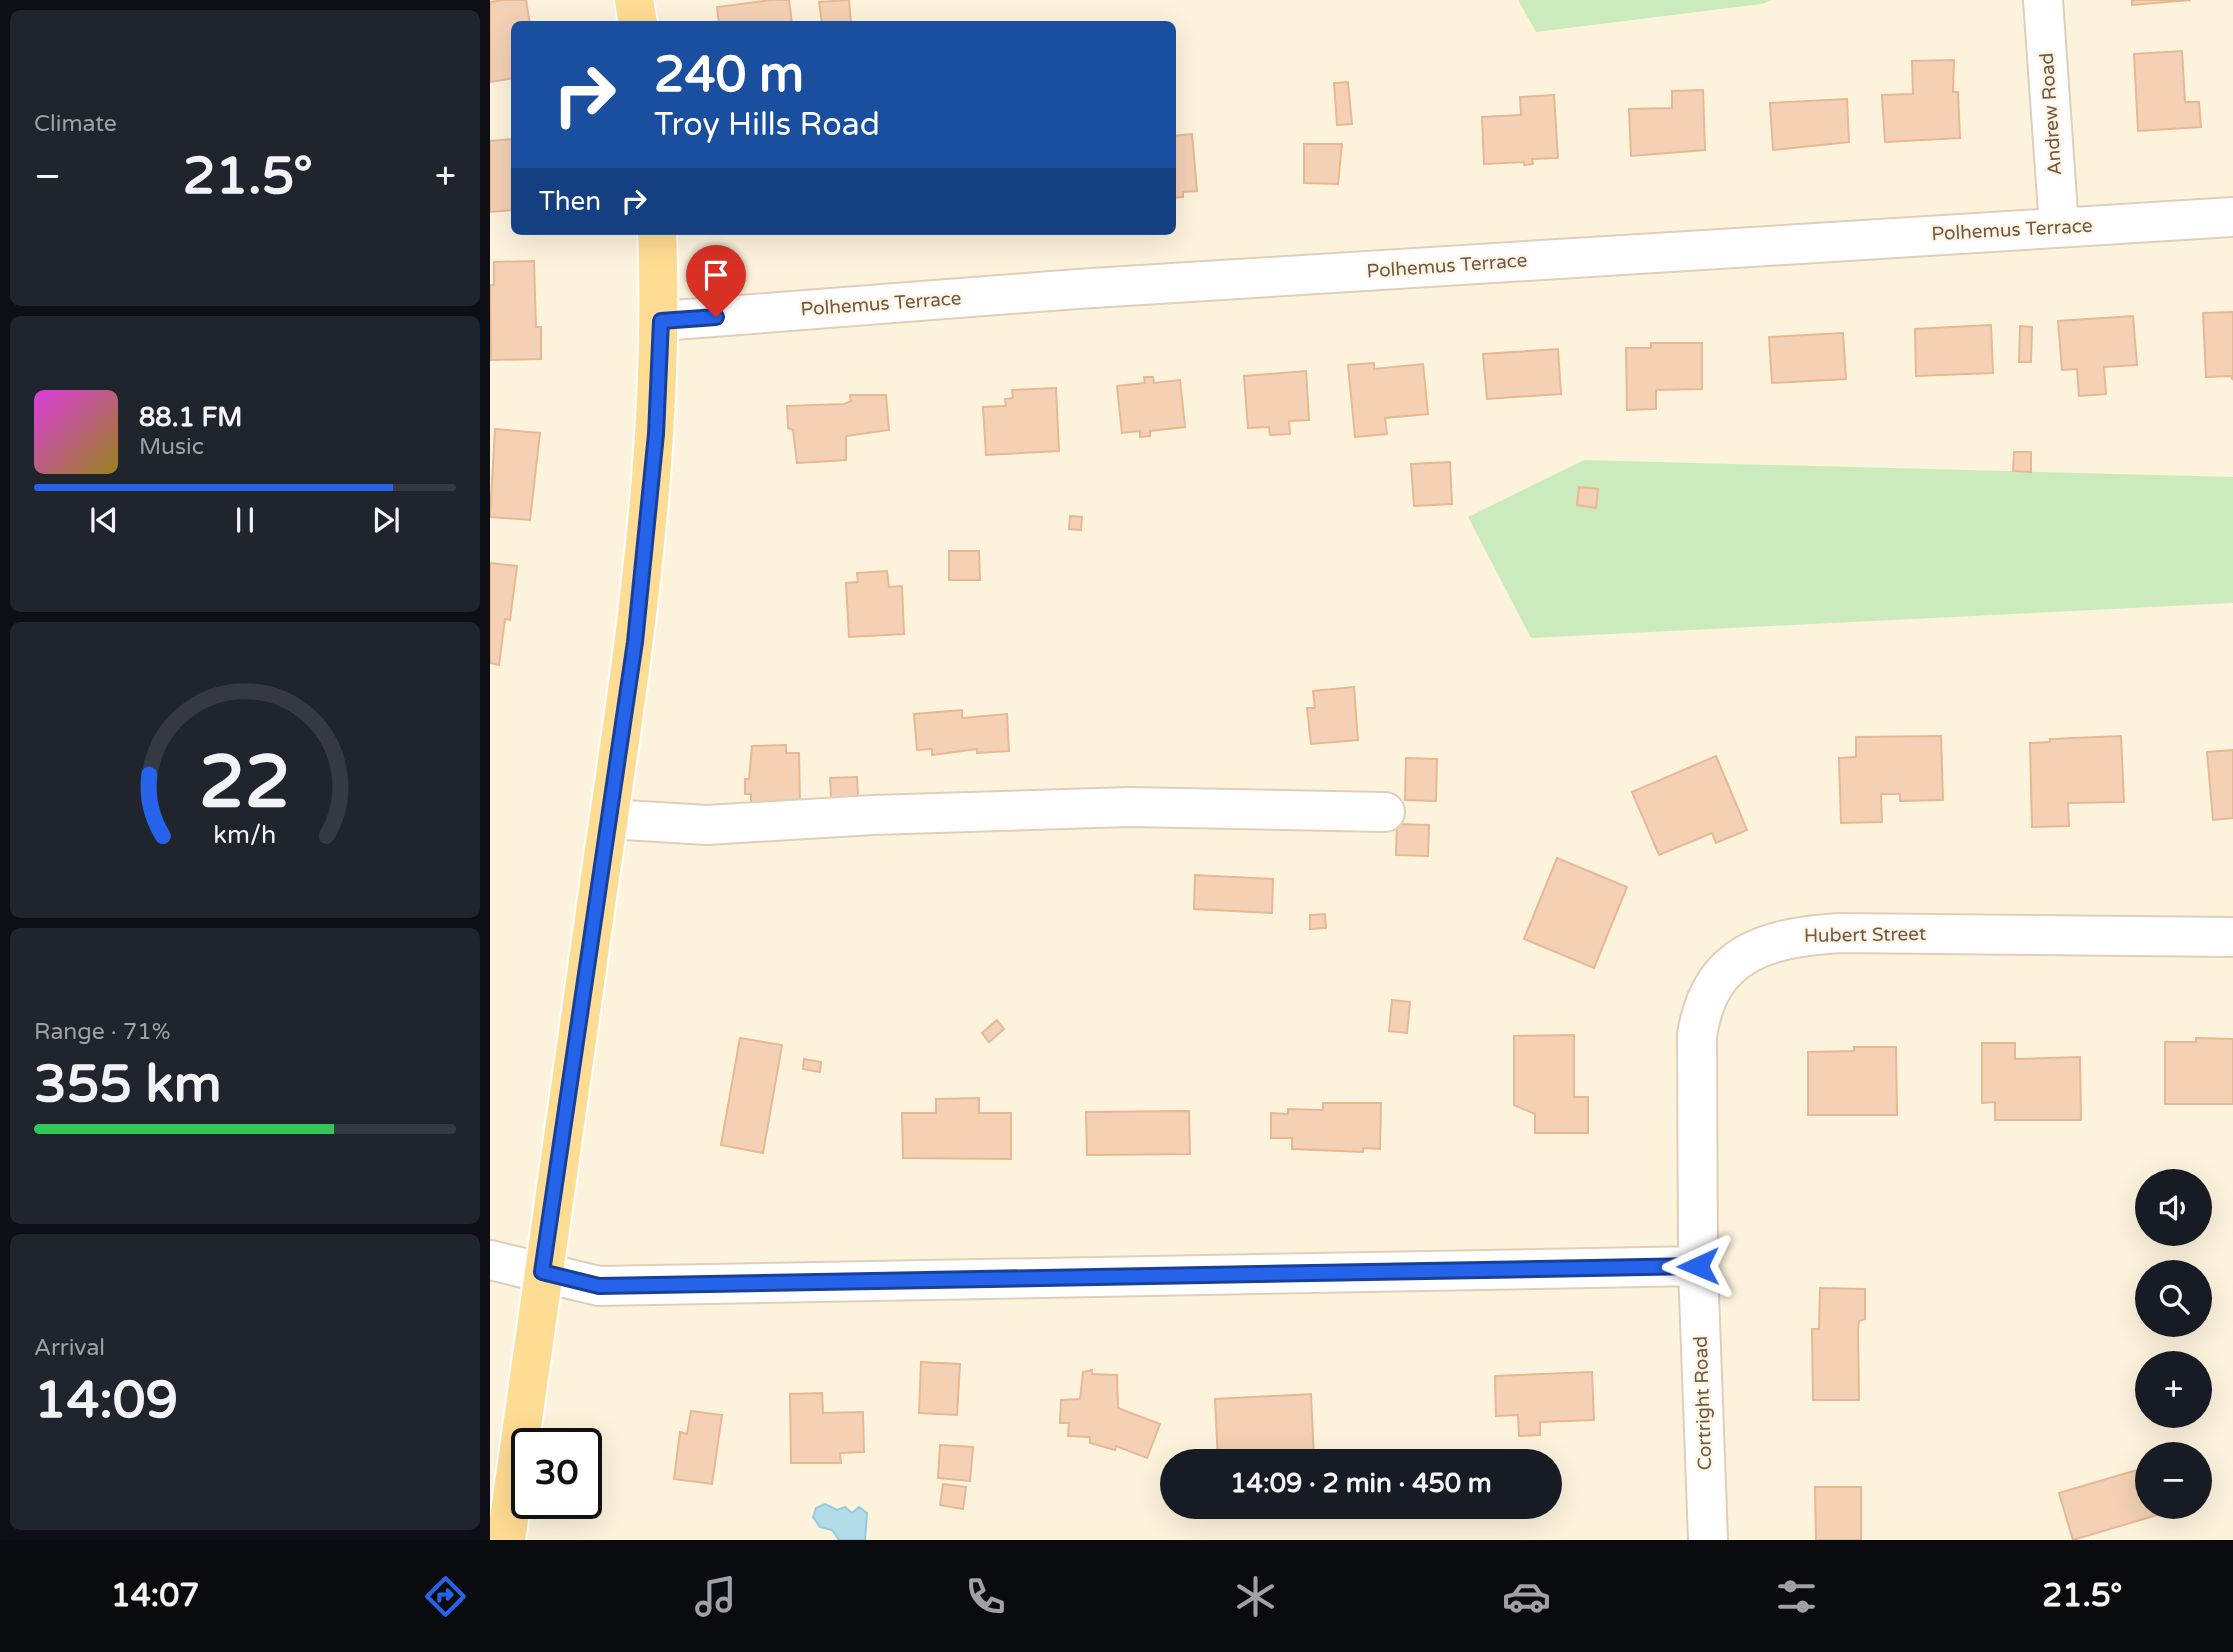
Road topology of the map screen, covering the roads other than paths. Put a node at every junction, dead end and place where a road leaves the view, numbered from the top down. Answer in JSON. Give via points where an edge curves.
{"nodes":[{"id":1,"x":635,"y":0,"type":"edge"},
{"id":2,"x":2043,"y":0,"type":"edge"},
{"id":3,"x":638,"y":21,"type":"edge"},
{"id":4,"x":2233,"y":216,"type":"edge"},
{"id":5,"x":2059,"y":227,"type":"junction"},
{"id":6,"x":657,"y":235,"type":"edge"},
{"id":7,"x":661,"y":321,"type":"junction"},
{"id":8,"x":1385,"y":812,"type":"dead end"},
{"id":9,"x":609,"y":819,"type":"junction"},
{"id":10,"x":2233,"y":937,"type":"edge"},
{"id":11,"x":490,"y":1260,"type":"edge"},
{"id":12,"x":1698,"y":1266,"type":"junction"},
{"id":13,"x":542,"y":1272,"type":"junction"},
{"id":14,"x":506,"y":1540,"type":"edge"},
{"id":15,"x":1708,"y":1540,"type":"edge"}],
"edges":[{"from":1,"to":3,"type":"main road"},
{"from":2,"to":5,"type":"street","name":"Andrew Road"},
{"from":4,"to":5,"type":"street","name":"Polhemus Terrace"},
{"from":5,"to":7,"type":"street","name":"Polhemus Terrace","via":[[1077,289]]},
{"from":6,"to":7,"type":"main road"},
{"from":7,"to":9,"type":"main road","via":[[656,434],[635,642]]},
{"from":8,"to":9,"type":"street","via":[[1130,807],[707,825]]},
{"from":9,"to":13,"type":"main road"},
{"from":10,"to":12,"type":"street","name":"Hubert Street","via":[[1839,933],[1757,946],[1739,958],[1710,990],[1701,1009],[1697,1035]]},
{"from":11,"to":13,"type":"street"},
{"from":12,"to":13,"type":"street","via":[[599,1286]]},
{"from":12,"to":15,"type":"street","name":"Cortright Road"},
{"from":13,"to":14,"type":"main road"}]}
